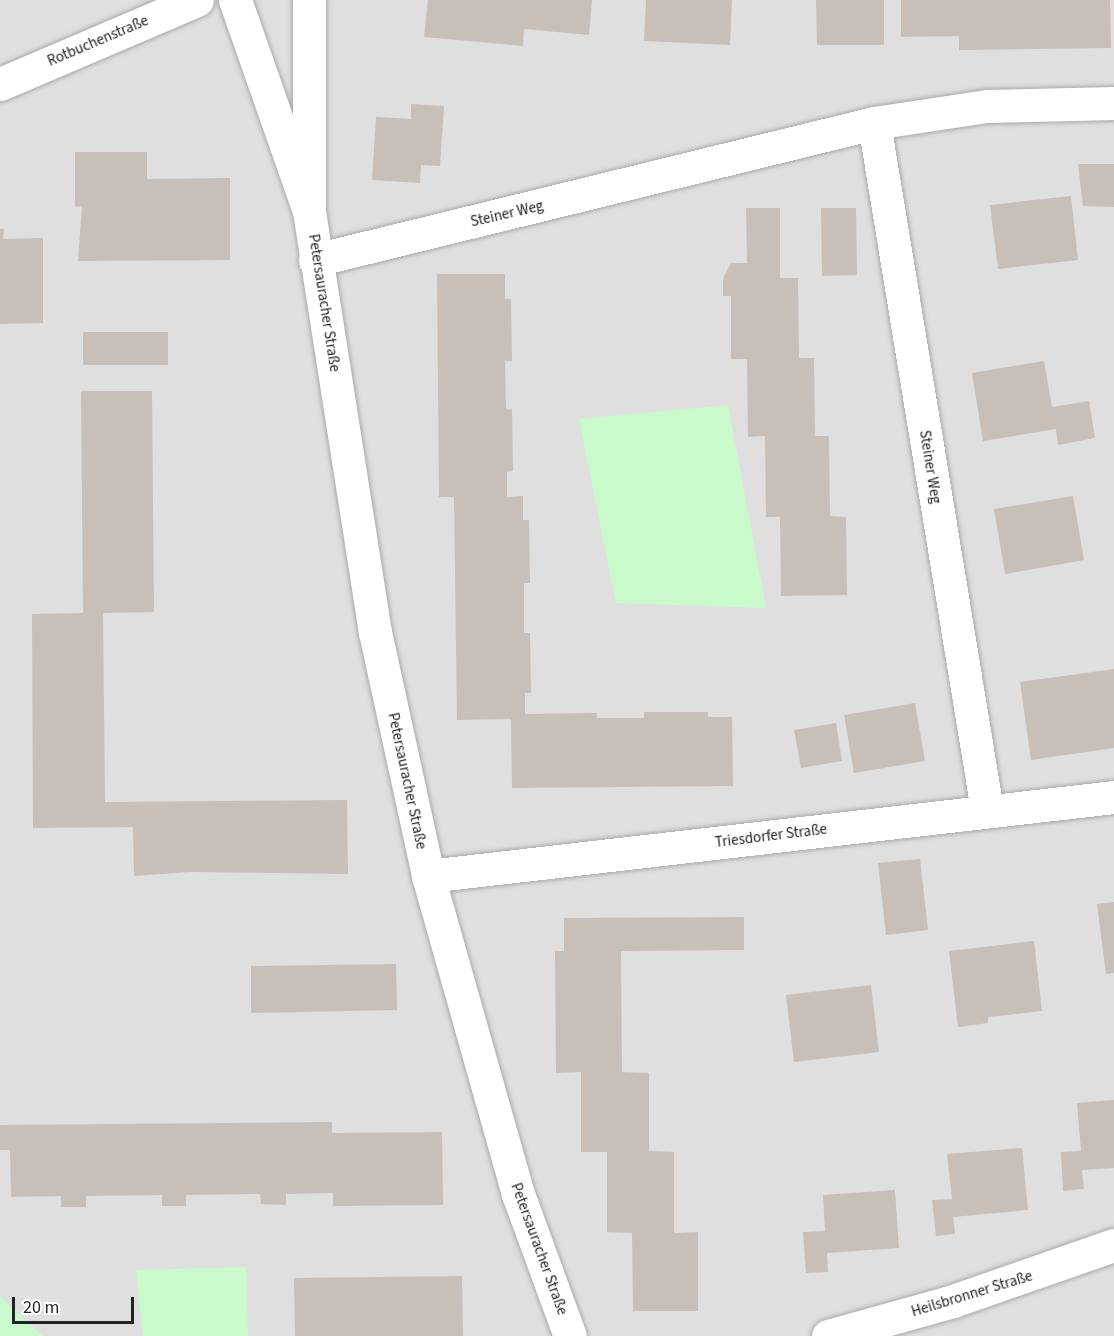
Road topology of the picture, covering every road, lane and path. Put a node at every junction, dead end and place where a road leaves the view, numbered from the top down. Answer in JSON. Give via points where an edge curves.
{"nodes":[{"id":1,"x":197,"y":0,"type":"edge"},
{"id":2,"x":235,"y":0,"type":"edge"},
{"id":3,"x":309,"y":0,"type":"edge"},
{"id":4,"x":0,"y":84,"type":"edge"},
{"id":5,"x":1114,"y":103,"type":"edge"},
{"id":6,"x":873,"y":123,"type":"junction"},
{"id":7,"x":309,"y":211,"type":"junction"},
{"id":8,"x":315,"y":260,"type":"junction"},
{"id":9,"x":1114,"y":797,"type":"edge"},
{"id":10,"x":987,"y":810,"type":"junction"},
{"id":11,"x":428,"y":876,"type":"junction"},
{"id":12,"x":1114,"y":1245,"type":"edge"},
{"id":13,"x":570,"y":1336,"type":"edge"},
{"id":14,"x":828,"y":1336,"type":"edge"}],
"edges":[{"from":1,"to":4,"type":"street","name":"Rotbuchenstraße"},
{"from":2,"to":7,"type":"street","name":"Petersauracher Straße"},
{"from":3,"to":7,"type":"street","name":"Petersauracher Straße"},
{"from":5,"to":6,"type":"street","name":"Steiner Weg","via":[[987,106]]},
{"from":6,"to":8,"type":"street","name":"Steiner Weg"},
{"from":6,"to":10,"type":"street","name":"Steiner Weg"},
{"from":7,"to":8,"type":"street","name":"Petersauracher Straße"},
{"from":8,"to":11,"type":"street","name":"Petersauracher Straße","via":[[375,632]]},
{"from":9,"to":10,"type":"street","name":"Triesdorfer Straße"},
{"from":10,"to":11,"type":"street","name":"Triesdorfer Straße"},
{"from":11,"to":13,"type":"street","name":"Petersauracher Straße","via":[[518,1194]]},
{"from":12,"to":14,"type":"street","name":"Heilsbronner Straße","via":[[953,1301]]}]}
